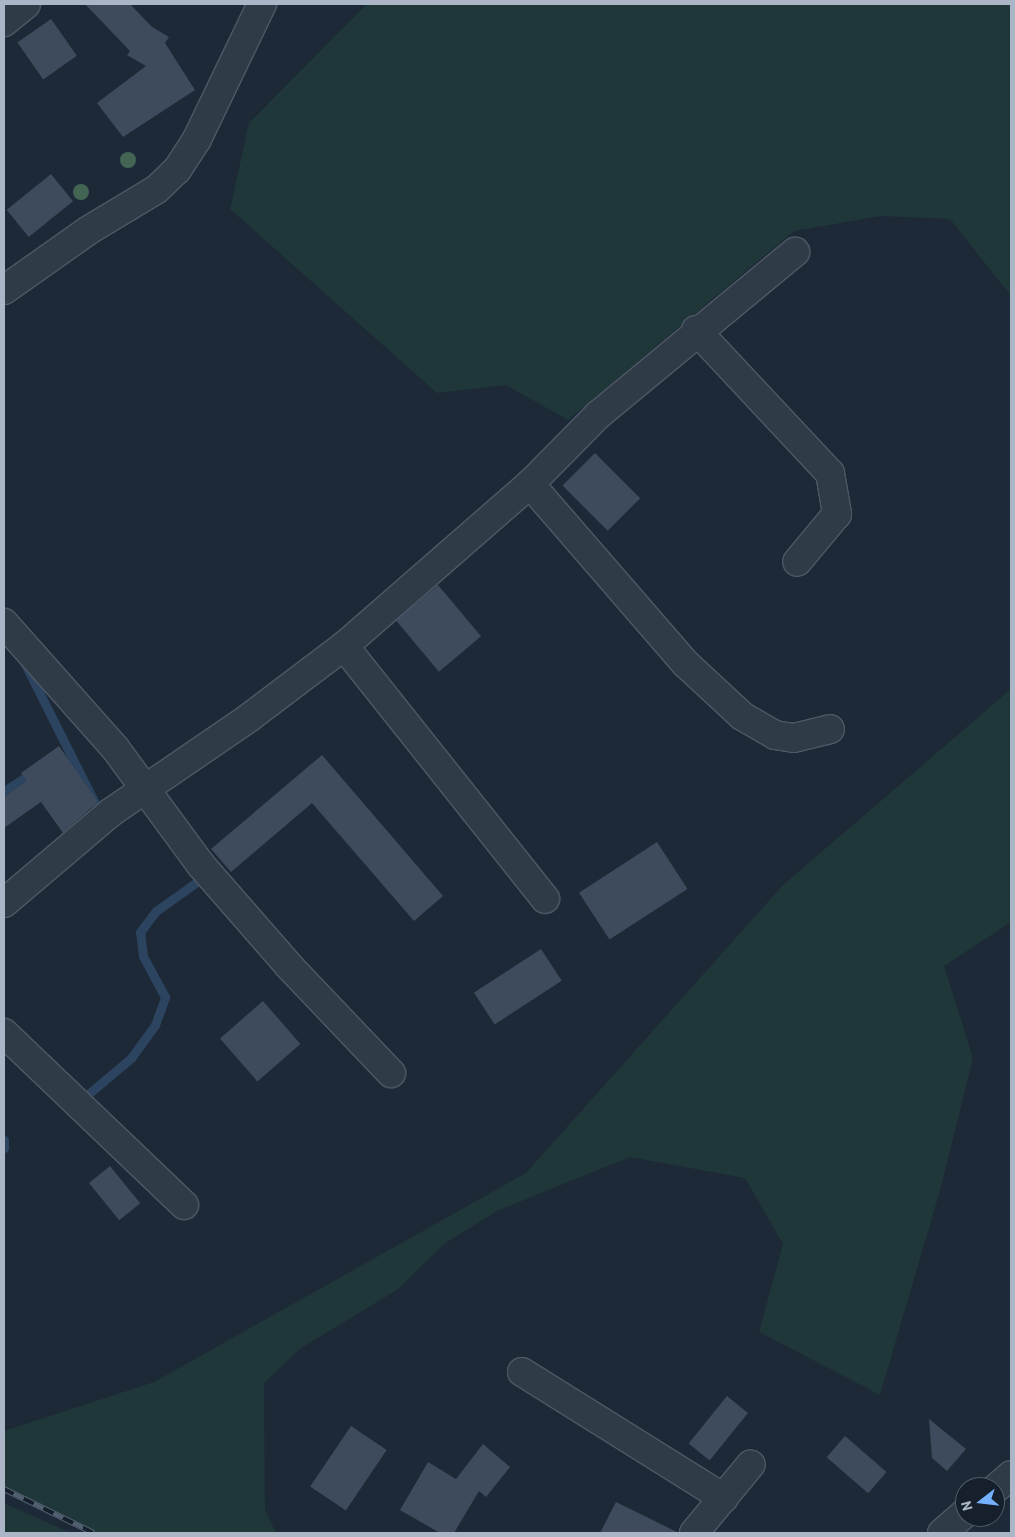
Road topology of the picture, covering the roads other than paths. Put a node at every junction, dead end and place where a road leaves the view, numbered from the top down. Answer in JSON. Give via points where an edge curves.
{"nodes":[{"id":1,"x":26,"y":4,"type":"edge"},
{"id":2,"x":262,"y":4,"type":"edge"},
{"id":3,"x":4,"y":22,"type":"edge"},
{"id":4,"x":795,"y":252,"type":"dead end"},
{"id":5,"x":4,"y":290,"type":"edge"},
{"id":6,"x":696,"y":330,"type":"junction"},
{"id":7,"x":530,"y":484,"type":"junction"},
{"id":8,"x":797,"y":562,"type":"dead end"},
{"id":9,"x":4,"y":623,"type":"edge"},
{"id":10,"x":344,"y":646,"type":"junction"},
{"id":11,"x":830,"y":728,"type":"dead end"},
{"id":12,"x":146,"y":788,"type":"junction"},
{"id":13,"x":545,"y":899,"type":"dead end"},
{"id":14,"x":4,"y":903,"type":"edge"},
{"id":15,"x":4,"y":1033,"type":"edge"},
{"id":16,"x":391,"y":1073,"type":"dead end"},
{"id":17,"x":184,"y":1204,"type":"dead end"},
{"id":18,"x":522,"y":1372,"type":"dead end"},
{"id":19,"x":751,"y":1464,"type":"dead end"},
{"id":20,"x":724,"y":1498,"type":"junction"},
{"id":21,"x":955,"y":1522,"type":"edge"},
{"id":22,"x":694,"y":1533,"type":"edge"},
{"id":23,"x":942,"y":1533,"type":"edge"}],
"edges":[{"from":1,"to":3,"type":"street"},
{"from":2,"to":5,"type":"street","via":[[197,138],[177,170],[157,189],[89,230]]},
{"from":4,"to":6,"type":"street"},
{"from":6,"to":7,"type":"street","via":[[598,415]]},
{"from":6,"to":8,"type":"street","via":[[830,473],[837,514]]},
{"from":7,"to":10,"type":"street"},
{"from":7,"to":11,"type":"street","via":[[701,681],[742,716],[775,735],[794,738]]},
{"from":9,"to":12,"type":"street"},
{"from":10,"to":12,"type":"street","via":[[250,718]]},
{"from":10,"to":13,"type":"street"},
{"from":12,"to":14,"type":"street"},
{"from":12,"to":16,"type":"street","via":[[201,865],[289,966]]},
{"from":15,"to":17,"type":"street"},
{"from":18,"to":20,"type":"street"},
{"from":19,"to":20,"type":"street"},
{"from":20,"to":22,"type":"street"},
{"from":21,"to":23,"type":"street"}]}
